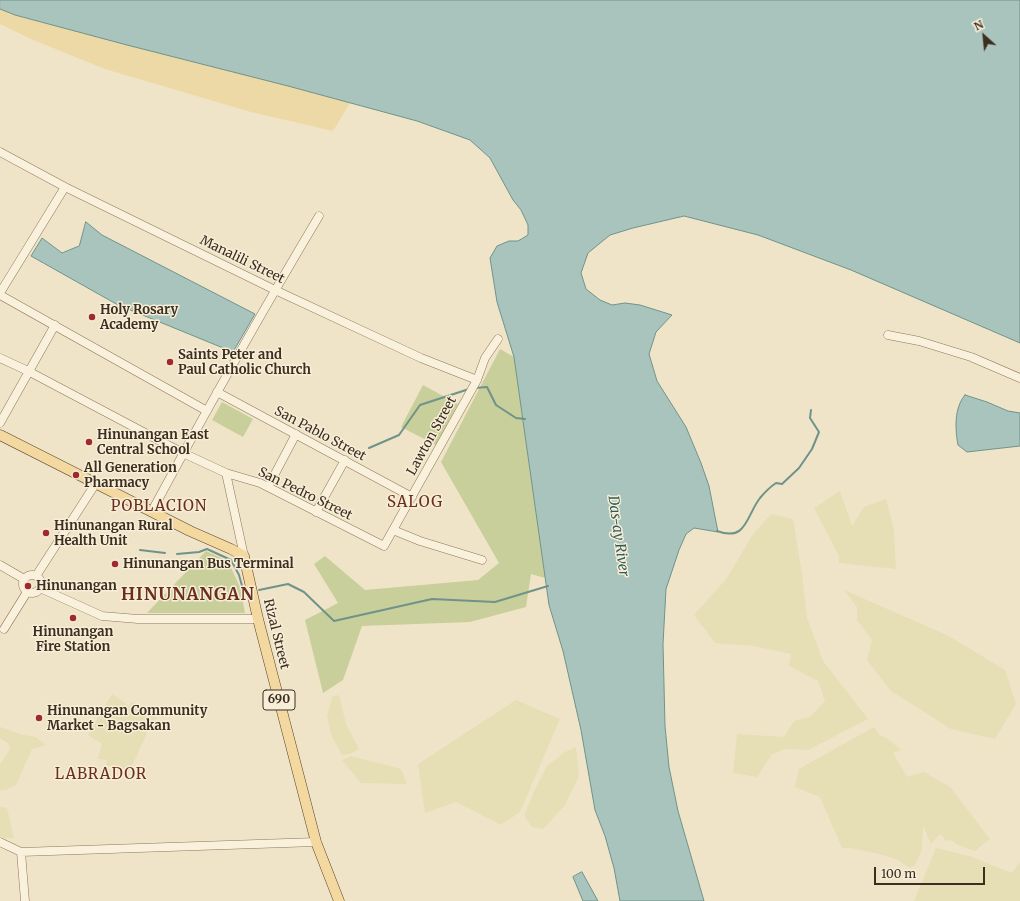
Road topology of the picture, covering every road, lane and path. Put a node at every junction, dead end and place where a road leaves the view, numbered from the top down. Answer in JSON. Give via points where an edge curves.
{"nodes":[{"id":1,"x":0,"y":152,"type":"edge"},
{"id":2,"x":65,"y":187,"type":"junction"},
{"id":3,"x":320,"y":216,"type":"dead end"},
{"id":4,"x":275,"y":290,"type":"junction"},
{"id":5,"x":0,"y":294,"type":"edge"},
{"id":6,"x":55,"y":325,"type":"junction"},
{"id":7,"x":888,"y":335,"type":"dead end"},
{"id":8,"x":498,"y":339,"type":"dead end"},
{"id":9,"x":0,"y":358,"type":"edge"},
{"id":10,"x":28,"y":371,"type":"junction"},
{"id":11,"x":1020,"y":378,"type":"edge"},
{"id":12,"x":478,"y":380,"type":"junction"},
{"id":13,"x":217,"y":392,"type":"junction"},
{"id":14,"x":207,"y":411,"type":"junction"},
{"id":15,"x":0,"y":423,"type":"edge"},
{"id":16,"x":0,"y":434,"type":"edge"},
{"id":17,"x":296,"y":434,"type":"junction"},
{"id":18,"x":183,"y":453,"type":"junction"},
{"id":19,"x":345,"y":460,"type":"junction"},
{"id":20,"x":226,"y":473,"type":"junction"},
{"id":21,"x":96,"y":483,"type":"junction"},
{"id":22,"x":268,"y":487,"type":"junction"},
{"id":23,"x":412,"y":498,"type":"junction"},
{"id":24,"x":152,"y":511,"type":"junction"},
{"id":25,"x":316,"y":512,"type":"junction"},
{"id":26,"x":393,"y":530,"type":"junction"},
{"id":27,"x":384,"y":546,"type":"joint"},
{"id":28,"x":244,"y":556,"type":"junction"},
{"id":29,"x":482,"y":560,"type":"dead end"},
{"id":30,"x":0,"y":565,"type":"edge"},
{"id":31,"x":36,"y":576,"type":"junction"},
{"id":32,"x":24,"y":579,"type":"junction"},
{"id":33,"x":40,"y":588,"type":"junction"},
{"id":34,"x":26,"y":592,"type":"junction"},
{"id":35,"x":258,"y":620,"type":"junction"},
{"id":36,"x":4,"y":629,"type":"dead end"},
{"id":37,"x":0,"y":842,"type":"edge"},
{"id":38,"x":316,"y":842,"type":"junction"},
{"id":39,"x":22,"y":852,"type":"junction"},
{"id":40,"x":25,"y":901,"type":"edge"},
{"id":41,"x":339,"y":901,"type":"edge"}],
"edges":[{"from":1,"to":2,"type":"street","name":"Manalili Street"},
{"from":2,"to":4,"type":"street","name":"Manalili Street"},
{"from":2,"to":5,"type":"street"},
{"from":3,"to":4,"type":"street"},
{"from":4,"to":12,"type":"street","name":"Manalili Street","via":[[421,358]]},
{"from":4,"to":13,"type":"street"},
{"from":5,"to":6,"type":"street"},
{"from":6,"to":10,"type":"street"},
{"from":6,"to":14,"type":"street"},
{"from":7,"to":11,"type":"street","via":[[919,341],[971,357]]},
{"from":8,"to":12,"type":"street","name":"Lawton Street","via":[[485,358]]},
{"from":9,"to":10,"type":"street","name":"San Pedro Street"},
{"from":10,"to":15,"type":"street"},
{"from":10,"to":18,"type":"street","name":"San Pedro Street"},
{"from":12,"to":23,"type":"street","name":"Lawton Street"},
{"from":13,"to":14,"type":"street"},
{"from":13,"to":17,"type":"street","name":"San Pablo Street"},
{"from":14,"to":18,"type":"street"},
{"from":16,"to":21,"type":"main road"},
{"from":17,"to":19,"type":"street","name":"San Pablo Street"},
{"from":17,"to":22,"type":"street"},
{"from":18,"to":20,"type":"street","name":"San Pedro Street"},
{"from":18,"to":24,"type":"street"},
{"from":19,"to":23,"type":"street","name":"San Pablo Street"},
{"from":19,"to":25,"type":"street"},
{"from":20,"to":22,"type":"street","name":"San Pedro Street"},
{"from":20,"to":28,"type":"street"},
{"from":21,"to":24,"type":"main road"},
{"from":21,"to":31,"type":"street"},
{"from":22,"to":25,"type":"street","name":"San Pedro Street"},
{"from":23,"to":26,"type":"street","name":"Lawton Street"},
{"from":24,"to":28,"type":"main road"},
{"from":25,"to":27,"type":"street","name":"San Pedro Street"},
{"from":26,"to":27,"type":"street","name":"Lawton Street"},
{"from":26,"to":29,"type":"street"},
{"from":28,"to":35,"type":"main road","name":"Rizal Street","number":"690"},
{"from":30,"to":32,"type":"street"},
{"from":31,"to":32,"type":"street","via":[[31,575]]},
{"from":31,"to":33,"type":"street","via":[[41,582]]},
{"from":32,"to":34,"type":"street"},
{"from":33,"to":34,"type":"street","via":[[36,592]]},
{"from":33,"to":35,"type":"street","via":[[102,616],[114,618]]},
{"from":34,"to":36,"type":"street"},
{"from":35,"to":38,"type":"main road","name":"Rizal Street","number":"690"},
{"from":37,"to":39,"type":"street"},
{"from":38,"to":39,"type":"street"},
{"from":38,"to":41,"type":"main road","number":"690"},
{"from":39,"to":40,"type":"street"}]}
